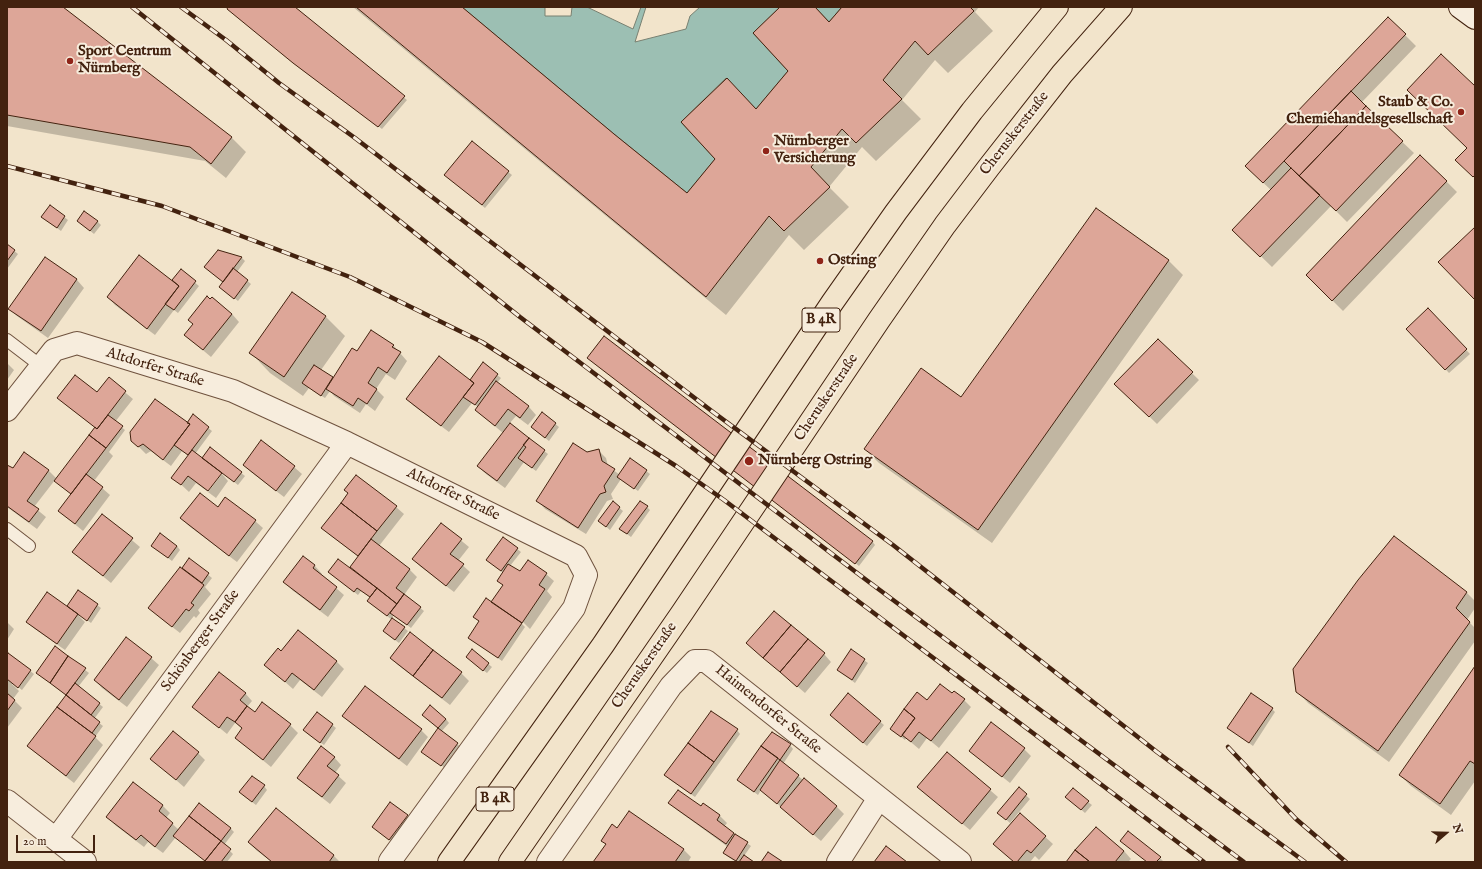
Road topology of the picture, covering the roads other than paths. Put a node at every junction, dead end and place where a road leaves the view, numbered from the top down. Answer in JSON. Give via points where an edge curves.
{"nodes":[{"id":1,"x":1057,"y":7,"type":"edge"},
{"id":2,"x":1121,"y":7,"type":"edge"},
{"id":3,"x":1460,"y":7,"type":"edge"},
{"id":4,"x":1475,"y":18,"type":"edge"},
{"id":5,"x":7,"y":340,"type":"edge"},
{"id":6,"x":41,"y":366,"type":"junction"},
{"id":7,"x":7,"y":410,"type":"edge"},
{"id":8,"x":347,"y":442,"type":"junction"},
{"id":9,"x":7,"y":529,"type":"edge"},
{"id":10,"x":29,"y":546,"type":"dead end"},
{"id":11,"x":879,"y":798,"type":"junction"},
{"id":12,"x":7,"y":801,"type":"edge"},
{"id":13,"x":56,"y":839,"type":"junction"},
{"id":14,"x":390,"y":861,"type":"dead end"},
{"id":15,"x":85,"y":862,"type":"edge"},
{"id":16,"x":449,"y":862,"type":"edge"},
{"id":17,"x":510,"y":862,"type":"edge"},
{"id":18,"x":548,"y":862,"type":"edge"},
{"id":19,"x":838,"y":862,"type":"edge"},
{"id":20,"x":960,"y":862,"type":"edge"}],
"edges":[{"from":1,"to":16,"type":"main road","number":"B 4R","via":[[972,110],[875,242],[603,645]]},
{"from":2,"to":17,"type":"main road","name":"Cheruskerstraße","via":[[1062,74],[945,226]]},
{"from":3,"to":4,"type":"street"},
{"from":5,"to":6,"type":"lane"},
{"from":6,"to":7,"type":"street","name":"Altdorfer Straße"},
{"from":6,"to":8,"type":"street","name":"Altdorfer Straße","via":[[54,350],[77,344],[233,391]]},
{"from":8,"to":13,"type":"street","name":"Schönberger Straße"},
{"from":8,"to":14,"type":"street","name":"Altdorfer Straße","via":[[576,556],[586,575],[574,608]]},
{"from":9,"to":10,"type":"lane"},
{"from":11,"to":18,"type":"street","name":"Haimendorfer Straße","via":[[706,661],[695,661],[671,686]]},
{"from":11,"to":19,"type":"street"},
{"from":11,"to":20,"type":"street","name":"Haimendorfer Straße"},
{"from":12,"to":13,"type":"street"},
{"from":13,"to":15,"type":"street"}]}
